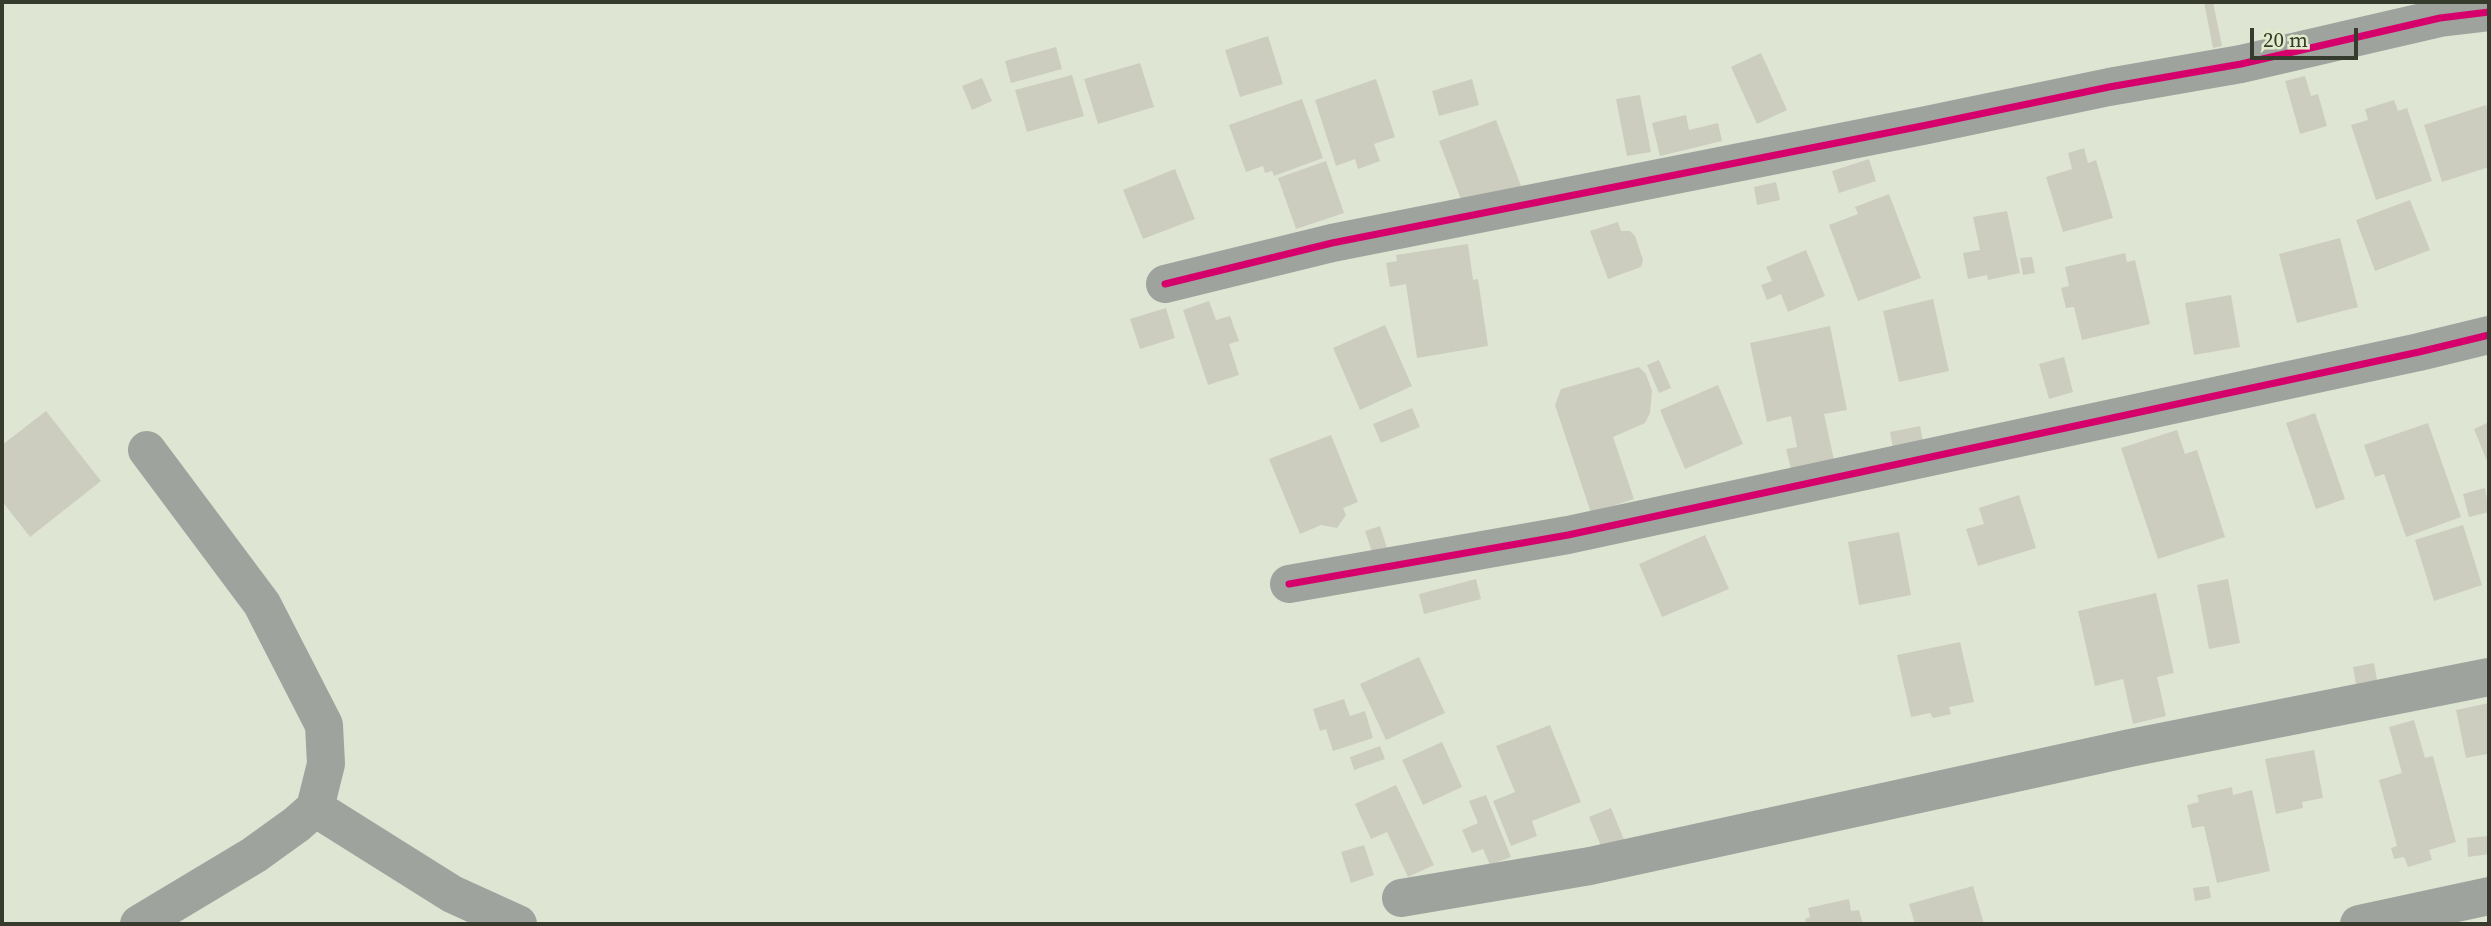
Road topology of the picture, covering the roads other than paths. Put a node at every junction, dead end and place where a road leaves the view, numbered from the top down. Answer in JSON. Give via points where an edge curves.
{"nodes":[{"id":1,"x":2489,"y":12,"type":"edge"},
{"id":2,"x":1165,"y":284,"type":"dead end"},
{"id":3,"x":2489,"y":335,"type":"edge"},
{"id":4,"x":147,"y":450,"type":"dead end"},
{"id":5,"x":1289,"y":584,"type":"dead end"},
{"id":6,"x":2489,"y":677,"type":"edge"},
{"id":7,"x":315,"y":808,"type":"junction"},
{"id":8,"x":2489,"y":896,"type":"edge"},
{"id":9,"x":1401,"y":898,"type":"dead end"},
{"id":10,"x":139,"y":924,"type":"edge"},
{"id":11,"x":518,"y":924,"type":"edge"},
{"id":12,"x":2359,"y":924,"type":"edge"}],
"edges":[{"from":1,"to":2,"type":"street","via":[[2440,18],[2241,64],[1332,243]]},
{"from":3,"to":5,"type":"street","via":[[1568,536]]},
{"from":4,"to":7,"type":"street","via":[[262,604],[324,725],[326,764]]},
{"from":6,"to":9,"type":"street","via":[[2130,748],[1590,866]]},
{"from":7,"to":10,"type":"street","via":[[254,855]]},
{"from":7,"to":11,"type":"street","via":[[453,894]]},
{"from":8,"to":12,"type":"street"}]}
